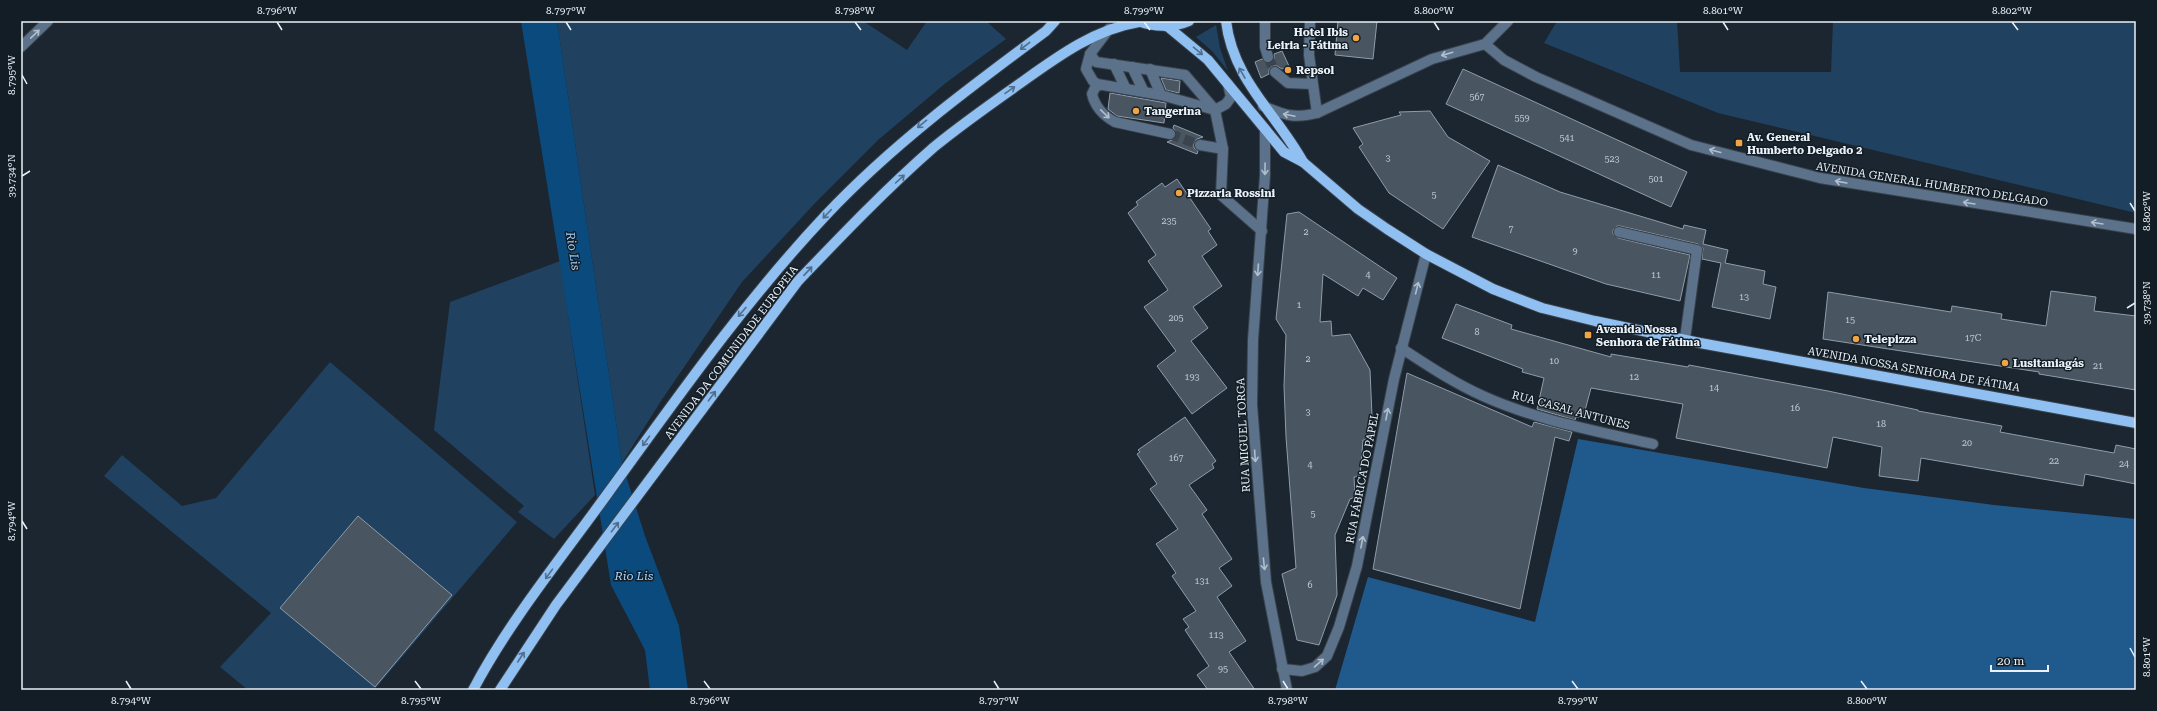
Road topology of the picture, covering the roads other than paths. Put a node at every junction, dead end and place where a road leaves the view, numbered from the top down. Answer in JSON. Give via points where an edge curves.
{"nodes":[{"id":1,"x":48,"y":21,"type":"edge"},
{"id":2,"x":1055,"y":21,"type":"edge"},
{"id":3,"x":1138,"y":21,"type":"edge"},
{"id":4,"x":1190,"y":21,"type":"edge"},
{"id":5,"x":1226,"y":21,"type":"edge"},
{"id":6,"x":1265,"y":21,"type":"edge"},
{"id":7,"x":1310,"y":21,"type":"edge"},
{"id":8,"x":1508,"y":21,"type":"edge"},
{"id":9,"x":1167,"y":26,"type":"junction"},
{"id":10,"x":1109,"y":29,"type":"junction"},
{"id":11,"x":1485,"y":44,"type":"junction"},
{"id":12,"x":21,"y":47,"type":"edge"},
{"id":13,"x":1090,"y":54,"type":"junction"},
{"id":14,"x":1268,"y":56,"type":"tunnel mouth"},
{"id":15,"x":1114,"y":64,"type":"junction"},
{"id":16,"x":1132,"y":67,"type":"junction"},
{"id":17,"x":1150,"y":69,"type":"junction"},
{"id":18,"x":1275,"y":72,"type":"tunnel mouth"},
{"id":19,"x":1228,"y":84,"type":"junction"},
{"id":20,"x":1312,"y":84,"type":"junction"},
{"id":21,"x":1101,"y":85,"type":"junction"},
{"id":22,"x":1126,"y":89,"type":"junction"},
{"id":23,"x":1144,"y":92,"type":"junction"},
{"id":24,"x":1161,"y":95,"type":"junction"},
{"id":25,"x":1263,"y":106,"type":"junction"},
{"id":26,"x":1215,"y":110,"type":"junction"},
{"id":27,"x":1317,"y":113,"type":"junction"},
{"id":28,"x":1265,"y":130,"type":"junction"},
{"id":29,"x":1170,"y":134,"type":"tunnel mouth"},
{"id":30,"x":1200,"y":145,"type":"tunnel mouth"},
{"id":31,"x":1223,"y":149,"type":"junction"},
{"id":32,"x":1303,"y":162,"type":"junction"},
{"id":33,"x":2136,"y":229,"type":"edge"},
{"id":34,"x":1262,"y":231,"type":"junction"},
{"id":35,"x":1619,"y":232,"type":"dead end"},
{"id":36,"x":1426,"y":254,"type":"junction"},
{"id":37,"x":1685,"y":339,"type":"junction"},
{"id":38,"x":1401,"y":348,"type":"junction"},
{"id":39,"x":2136,"y":423,"type":"edge"},
{"id":40,"x":1653,"y":444,"type":"dead end"},
{"id":41,"x":1282,"y":669,"type":"junction"},
{"id":42,"x":473,"y":690,"type":"edge"},
{"id":43,"x":500,"y":690,"type":"edge"},
{"id":44,"x":1287,"y":690,"type":"edge"}],
"edges":[{"from":12,"to":1,"type":"street","one_way":true},
{"from":2,"to":42,"type":"main road","name":"AVENIDA DA COMUNIDADE EUROPEIA","one_way":true,"via":[[1046,31],[919,127],[826,214],[724,333],[503,639]]},
{"from":3,"to":9,"type":"main road"},
{"from":3,"to":10,"type":"main road","name":"AVENIDA DA COMUNIDADE EUROPEIA"},
{"from":4,"to":9,"type":"main road"},
{"from":25,"to":5,"type":"main road","name":"AVENIDA NOSSA SENHORA DE FÁTIMA","one_way":true,"via":[[1236,63]]},
{"from":6,"to":14,"type":"street","via":[[1265,47]]},
{"from":7,"to":20,"type":"street","via":[[1309,55]]},
{"from":8,"to":11,"type":"street"},
{"from":9,"to":19,"type":"main road","name":"AVENIDA NOSSA SENHORA DE FÁTIMA","one_way":true,"via":[[1200,52]]},
{"from":10,"to":13,"type":"street"},
{"from":43,"to":10,"type":"main road","name":"AVENIDA DA COMUNIDADE EUROPEIA","one_way":true,"via":[[556,605],[798,281],[886,191],[935,147],[1054,59]]},
{"from":11,"to":27,"type":"street","one_way":true,"via":[[1432,59]]},
{"from":33,"to":11,"type":"street","name":"AVENIDA GENERAL HUMBERTO DELGADO","one_way":true,"via":[[1820,178],[1691,145],[1536,77],[1504,60]]},
{"from":13,"to":15,"type":"street","via":[[1096,62]]},
{"from":13,"to":21,"type":"street","via":[[1086,69],[1088,75],[1092,81]]},
{"from":15,"to":16,"type":"street"},
{"from":15,"to":22,"type":"street"},
{"from":16,"to":17,"type":"street"},
{"from":16,"to":23,"type":"street"},
{"from":17,"to":24,"type":"street"},
{"from":17,"to":26,"type":"street","via":[[1185,75]]},
{"from":18,"to":20,"type":"street","via":[[1288,83]]},
{"from":19,"to":26,"type":"street","via":[[1231,97],[1226,104]]},
{"from":19,"to":28,"type":"main road","name":"AVENIDA NOSSA SENHORA DE FÁTIMA"},
{"from":20,"to":27,"type":"street"},
{"from":21,"to":22,"type":"street"},
{"from":21,"to":29,"type":"street","one_way":true,"via":[[1096,86],[1092,94],[1097,106],[1108,118],[1115,122]]},
{"from":22,"to":23,"type":"street"},
{"from":23,"to":24,"type":"street"},
{"from":24,"to":26,"type":"street"},
{"from":27,"to":25,"type":"street","one_way":true,"via":[[1288,117]]},
{"from":25,"to":32,"type":"main road","name":"AVENIDA NOSSA SENHORA DE FÁTIMA","via":[[1291,140]]},
{"from":26,"to":31,"type":"street"},
{"from":28,"to":32,"type":"main road","name":"AVENIDA NOSSA SENHORA DE FÁTIMA","via":[[1284,152]]},
{"from":28,"to":34,"type":"street","name":"RUA MIGUEL TORGA","one_way":true},
{"from":30,"to":31,"type":"street"},
{"from":31,"to":34,"type":"street","via":[[1221,195]]},
{"from":32,"to":36,"type":"main road","name":"AVENIDA NOSSA SENHORA DE FÁTIMA","via":[[1358,209]]},
{"from":34,"to":41,"type":"street","name":"RUA MIGUEL TORGA","one_way":true,"via":[[1253,340],[1252,405],[1266,582]]},
{"from":35,"to":37,"type":"street","via":[[1696,250]]},
{"from":36,"to":37,"type":"main road","name":"AVENIDA NOSSA SENHORA DE FÁTIMA","via":[[1493,289],[1542,308]]},
{"from":38,"to":36,"type":"street","name":"RUA FÁBRICA DO PAPEL","one_way":true},
{"from":37,"to":39,"type":"main road","name":"AVENIDA NOSSA SENHORA DE FÁTIMA"},
{"from":38,"to":40,"type":"street","name":"RUA CASAL ANTUNES","via":[[1482,396],[1583,428]]},
{"from":41,"to":38,"type":"street","name":"RUA FÁBRICA DO PAPEL","one_way":true,"via":[[1302,671],[1315,667],[1327,656],[1339,627],[1357,566]]},
{"from":41,"to":44,"type":"street","name":"RUA MIGUEL TORGA"}]}
